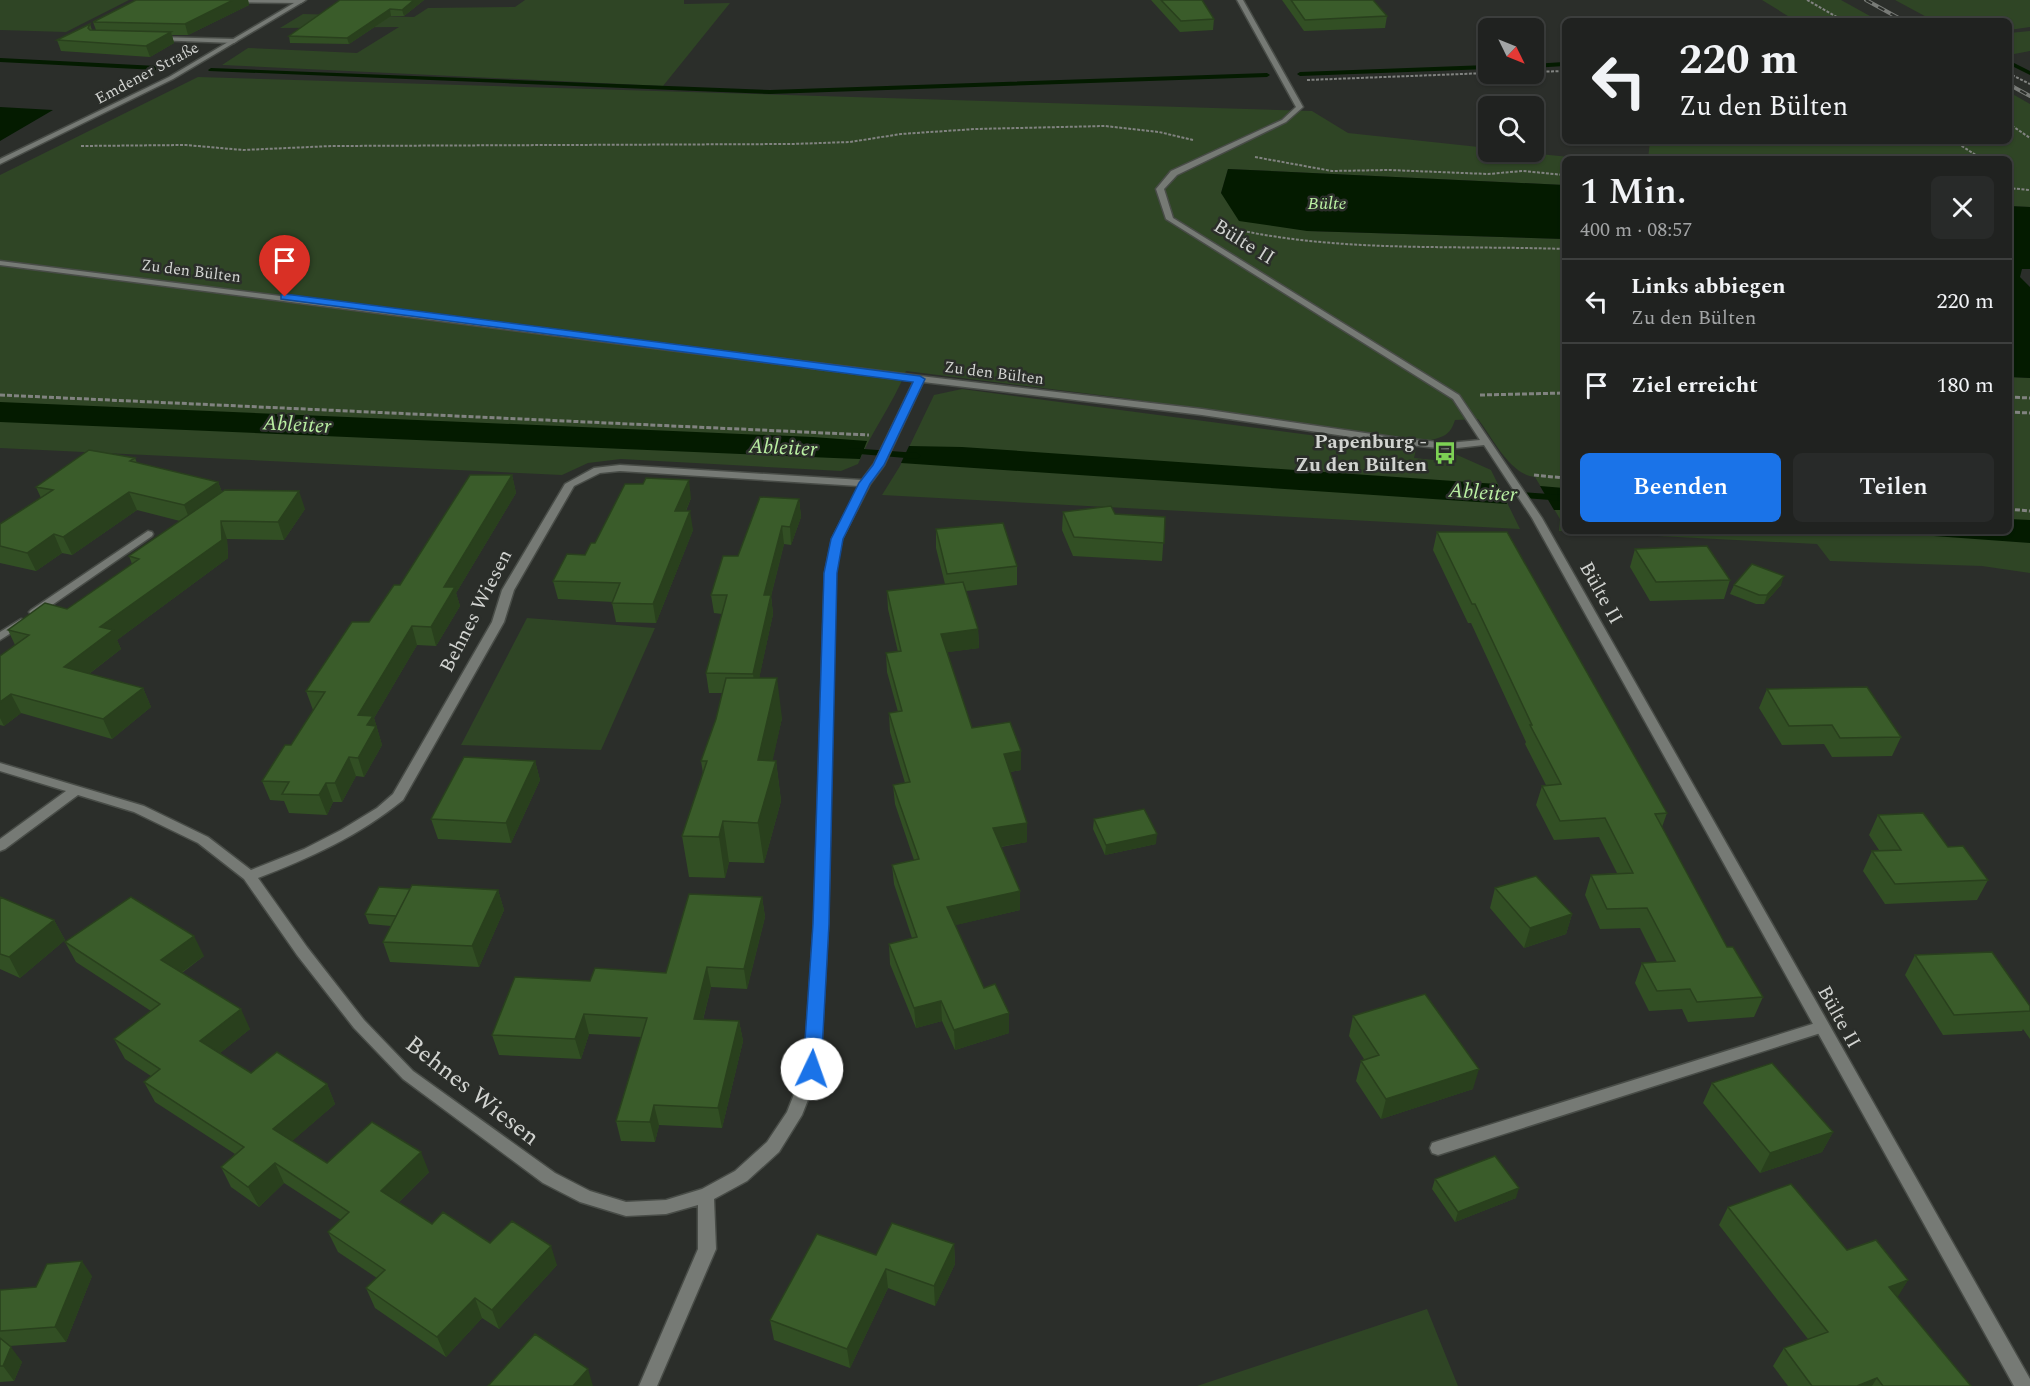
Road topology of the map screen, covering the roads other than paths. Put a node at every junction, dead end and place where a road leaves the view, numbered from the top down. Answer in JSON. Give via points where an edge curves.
{"nodes":[{"id":1,"x":216,"y":0,"type":"edge"},
{"id":2,"x":302,"y":0,"type":"edge"},
{"id":3,"x":1240,"y":0,"type":"edge"},
{"id":4,"x":152,"y":39,"type":"edge"},
{"id":5,"x":234,"y":41,"type":"junction"},
{"id":6,"x":0,"y":162,"type":"edge"},
{"id":7,"x":0,"y":263,"type":"edge"},
{"id":8,"x":920,"y":379,"type":"junction"},
{"id":9,"x":1485,"y":442,"type":"junction"},
{"id":10,"x":865,"y":483,"type":"junction"},
{"id":11,"x":148,"y":534,"type":"dead end"},
{"id":12,"x":0,"y":637,"type":"edge"},
{"id":13,"x":0,"y":767,"type":"edge"},
{"id":14,"x":75,"y":790,"type":"junction"},
{"id":15,"x":0,"y":846,"type":"edge"},
{"id":16,"x":249,"y":876,"type":"junction"},
{"id":17,"x":1822,"y":1027,"type":"junction"},
{"id":18,"x":1438,"y":1148,"type":"dead end"},
{"id":19,"x":706,"y":1195,"type":"junction"},
{"id":20,"x":648,"y":1386,"type":"edge"},
{"id":21,"x":2024,"y":1386,"type":"edge"}],
"edges":[{"from":1,"to":2,"type":"street"},
{"from":2,"to":5,"type":"street","name":"Emdener Straße"},
{"from":3,"to":9,"type":"street","name":"Bülte II","via":[[1300,107],[1284,121],[1174,173],[1160,189],[1170,219],[1456,397]]},
{"from":4,"to":5,"type":"street"},
{"from":5,"to":6,"type":"street","name":"Emdener Straße","via":[[171,78]]},
{"from":7,"to":8,"type":"street","name":"Zu den Bülten"},
{"from":8,"to":9,"type":"street","name":"Zu den Bülten","via":[[1203,412],[1399,441],[1448,446]]},
{"from":8,"to":10,"type":"street","name":"Behnes Wiesen","via":[[879,465]]},
{"from":9,"to":17,"type":"street","name":"Bülte II","via":[[1537,518]]},
{"from":10,"to":16,"type":"street","name":"Behnes Wiesen","via":[[620,468],[598,470],[570,484],[508,590],[498,622],[398,797],[349,834]]},
{"from":10,"to":19,"type":"street","name":"Behnes Wiesen","via":[[837,539],[830,573],[822,900],[812,1069],[794,1115],[773,1147],[741,1176]]},
{"from":11,"to":12,"type":"street"},
{"from":13,"to":14,"type":"street","name":"Behnes Wiesen"},
{"from":14,"to":15,"type":"street"},
{"from":14,"to":16,"type":"street","name":"Behnes Wiesen","via":[[138,809],[203,840]]},
{"from":16,"to":19,"type":"street","name":"Behnes Wiesen","via":[[352,1015],[408,1074],[549,1178],[586,1197],[626,1209],[666,1207]]},
{"from":17,"to":18,"type":"street"},
{"from":17,"to":21,"type":"street","name":"Bülte II"},
{"from":19,"to":20,"type":"street","via":[[707,1249]]}]}
